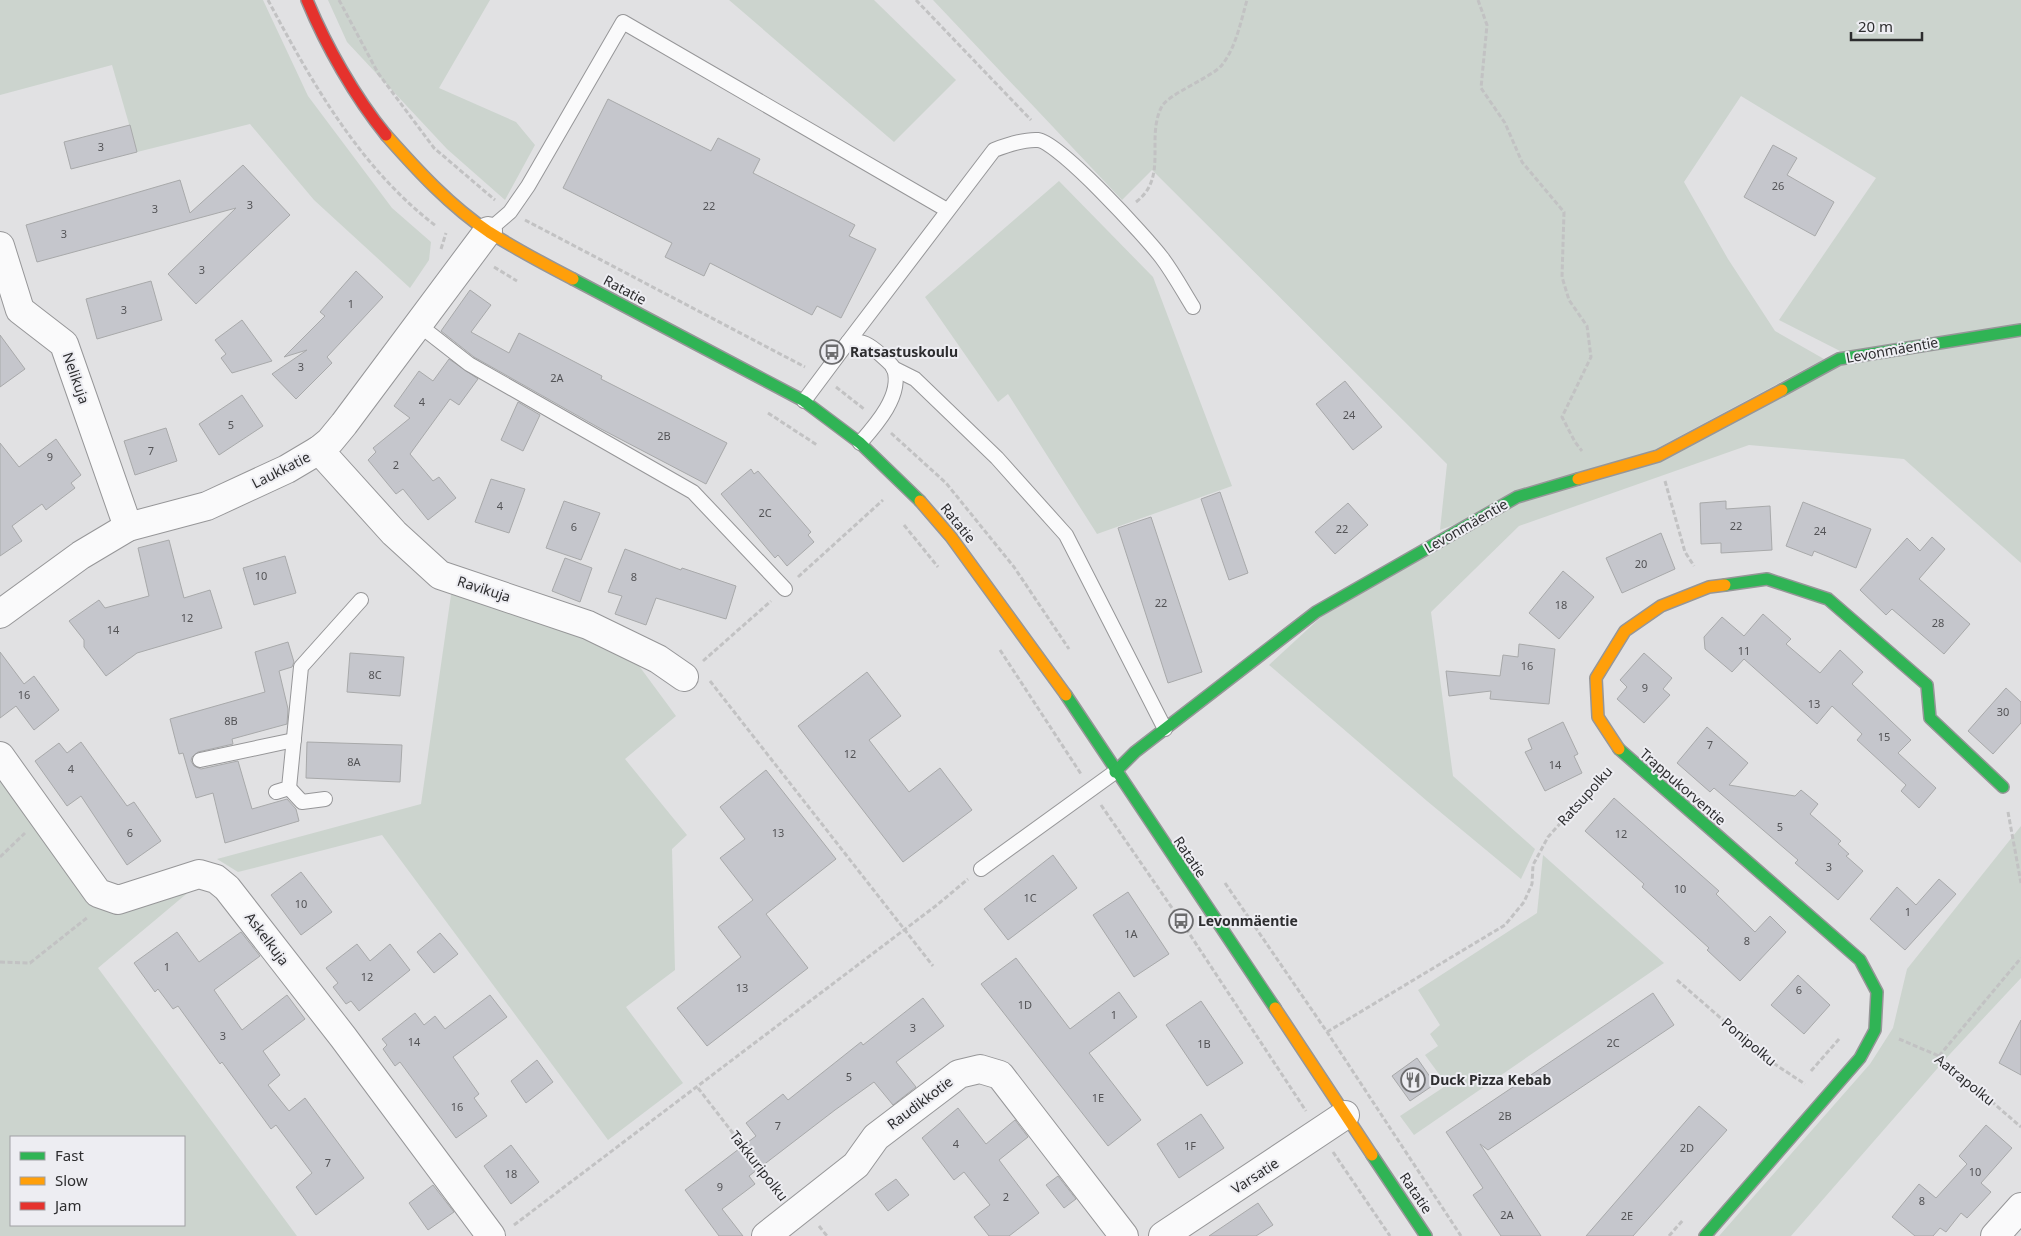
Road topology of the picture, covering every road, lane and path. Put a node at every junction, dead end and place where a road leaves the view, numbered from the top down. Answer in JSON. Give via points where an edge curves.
{"nodes":[{"id":1,"x":307,"y":0,"type":"edge"},
{"id":2,"x":339,"y":0,"type":"edge"},
{"id":3,"x":916,"y":0,"type":"edge"},
{"id":4,"x":1247,"y":0,"type":"edge"},
{"id":5,"x":1478,"y":0,"type":"edge"},
{"id":6,"x":1057,"y":148,"type":"junction"},
{"id":7,"x":947,"y":210,"type":"junction"},
{"id":8,"x":510,"y":212,"type":"junction"},
{"id":9,"x":1122,"y":213,"type":"junction"},
{"id":10,"x":488,"y":231,"type":"junction"},
{"id":11,"x":446,"y":233,"type":"dead end"},
{"id":12,"x":0,"y":246,"type":"edge"},
{"id":13,"x":439,"y":256,"type":"dead end"},
{"id":14,"x":1193,"y":307,"type":"dead end"},
{"id":15,"x":419,"y":325,"type":"junction"},
{"id":16,"x":2021,"y":330,"type":"edge"},
{"id":17,"x":848,"y":342,"type":"junction"},
{"id":18,"x":894,"y":368,"type":"junction"},
{"id":19,"x":808,"y":369,"type":"dead end"},
{"id":20,"x":834,"y":385,"type":"dead end"},
{"id":21,"x":804,"y":401,"type":"junction"},
{"id":22,"x":866,"y":411,"type":"dead end"},
{"id":23,"x":860,"y":443,"type":"junction"},
{"id":24,"x":319,"y":450,"type":"junction"},
{"id":25,"x":1658,"y":456,"type":"junction"},
{"id":26,"x":1600,"y":473,"type":"junction"},
{"id":27,"x":883,"y":500,"type":"dead end"},
{"id":28,"x":889,"y":507,"type":"dead end"},
{"id":29,"x":902,"y":522,"type":"dead end"},
{"id":30,"x":128,"y":527,"type":"junction"},
{"id":31,"x":940,"y":568,"type":"dead end"},
{"id":32,"x":1709,"y":587,"type":"junction"},
{"id":33,"x":785,"y":589,"type":"dead end"},
{"id":34,"x":361,"y":600,"type":"dead end"},
{"id":35,"x":0,"y":614,"type":"edge"},
{"id":36,"x":997,"y":646,"type":"dead end"},
{"id":37,"x":697,"y":679,"type":"joint"},
{"id":38,"x":1165,"y":729,"type":"junction"},
{"id":39,"x":294,"y":740,"type":"junction"},
{"id":40,"x":1622,"y":754,"type":"junction"},
{"id":41,"x":0,"y":756,"type":"edge"},
{"id":42,"x":200,"y":760,"type":"dead end"},
{"id":43,"x":1116,"y":772,"type":"junction"},
{"id":44,"x":2003,"y":787,"type":"joint"},
{"id":45,"x":1091,"y":789,"type":"junction"},
{"id":46,"x":325,"y":799,"type":"dead end"},
{"id":47,"x":43,"y":817,"type":"junction"},
{"id":48,"x":0,"y":857,"type":"edge"},
{"id":49,"x":980,"y":869,"type":"joint"},
{"id":50,"x":2021,"y":883,"type":"edge"},
{"id":51,"x":111,"y":898,"type":"junction"},
{"id":52,"x":906,"y":930,"type":"junction"},
{"id":53,"x":2021,"y":958,"type":"edge"},
{"id":54,"x":0,"y":962,"type":"edge"},
{"id":55,"x":933,"y":966,"type":"dead end"},
{"id":56,"x":1677,"y":980,"type":"dead end"},
{"id":57,"x":1876,"y":1030,"type":"junction"},
{"id":58,"x":1326,"y":1032,"type":"dead end"},
{"id":59,"x":1939,"y":1056,"type":"junction"},
{"id":60,"x":698,"y":1088,"type":"junction"},
{"id":61,"x":1827,"y":1097,"type":"junction"},
{"id":62,"x":1346,"y":1115,"type":"junction"},
{"id":63,"x":2021,"y":1127,"type":"edge"},
{"id":64,"x":1320,"y":1133,"type":"junction"},
{"id":65,"x":2021,"y":1207,"type":"edge"},
{"id":66,"x":795,"y":1213,"type":"junction"},
{"id":67,"x":499,"y":1233,"type":"edge"},
{"id":68,"x":766,"y":1236,"type":"edge"},
{"id":69,"x":827,"y":1236,"type":"edge"},
{"id":70,"x":1124,"y":1236,"type":"edge"},
{"id":71,"x":1163,"y":1236,"type":"edge"},
{"id":72,"x":1390,"y":1236,"type":"edge"},
{"id":73,"x":1426,"y":1236,"type":"edge"},
{"id":74,"x":1705,"y":1236,"type":"edge"},
{"id":75,"x":1995,"y":1236,"type":"edge"}],
"edges":[{"from":1,"to":10,"type":"street","name":"Ratatie","via":[[316,22],[368,113],[420,173]]},
{"from":2,"to":8,"type":"path","via":[[378,73],[434,148]]},
{"from":3,"to":6,"type":"path"},
{"from":4,"to":9,"type":"path","via":[[1236,37],[1222,66],[1163,105],[1154,132],[1156,172],[1145,196]]},
{"from":5,"to":26,"type":"path","via":[[1487,25],[1481,88],[1505,123],[1522,162],[1564,212],[1562,277],[1569,300],[1587,326],[1592,357],[1562,417],[1574,442]]},
{"from":6,"to":7,"type":"lane","via":[[1039,140],[1013,143],[994,150]]},
{"from":6,"to":9,"type":"lane"},
{"from":7,"to":8,"type":"lane","via":[[624,22]]},
{"from":7,"to":17,"type":"lane"},
{"from":8,"to":10,"type":"lane"},
{"from":8,"to":19,"type":"path"},
{"from":9,"to":14,"type":"lane","via":[[1162,258]]},
{"from":10,"to":15,"type":"street","name":"Laukkatie"},
{"from":10,"to":21,"type":"street","name":"Ratatie","via":[[544,265]]},
{"from":11,"to":13,"type":"path"},
{"from":12,"to":30,"type":"street","name":"Nelikuja","via":[[20,310],[64,344]]},
{"from":15,"to":24,"type":"street","name":"Laukkatie","via":[[344,424]]},
{"from":15,"to":33,"type":"lane","via":[[470,364],[693,492]]},
{"from":16,"to":25,"type":"street","name":"Levonmäentie","via":[[1839,359]]},
{"from":17,"to":18,"type":"lane","via":[[859,340],[870,345]]},
{"from":17,"to":21,"type":"lane"},
{"from":18,"to":23,"type":"lane","via":[[895,381],[885,414]]},
{"from":18,"to":38,"type":"lane","via":[[915,379],[997,458],[1066,535]]},
{"from":20,"to":22,"type":"path"},
{"from":21,"to":23,"type":"street","name":"Ratatie"},
{"from":23,"to":43,"type":"street","name":"Ratatie","via":[[909,488],[951,537],[1048,668]]},
{"from":24,"to":30,"type":"street","name":"Laukkatie","via":[[287,469],[207,506]]},
{"from":24,"to":37,"type":"street","name":"Ravikuja","via":[[394,533],[440,575],[588,625]]},
{"from":25,"to":26,"type":"street","name":"Levonmäentie"},
{"from":25,"to":32,"type":"path","via":[[1685,552]]},
{"from":26,"to":38,"type":"street","name":"Levonmäentie","via":[[1517,497],[1316,612]]},
{"from":27,"to":28,"type":"path"},
{"from":29,"to":31,"type":"path"},
{"from":30,"to":35,"type":"street","name":"Laukkatie","via":[[81,555]]},
{"from":32,"to":40,"type":"street","name":"Trappukorventie","via":[[1661,606],[1625,631],[1596,678],[1598,717]]},
{"from":32,"to":44,"type":"street","name":"Trappukorventie","via":[[1767,579],[1828,599],[1926,685],[1930,718]]},
{"from":34,"to":39,"type":"lane","via":[[301,667]]},
{"from":36,"to":45,"type":"path"},
{"from":37,"to":52,"type":"path"},
{"from":38,"to":43,"type":"street","name":"Levonmäentie","via":[[1135,752]]},
{"from":39,"to":42,"type":"lane"},
{"from":39,"to":46,"type":"lane","via":[[282,790],[302,802]]},
{"from":40,"to":57,"type":"street","name":"Trappukorventie","via":[[1860,960],[1877,992]]},
{"from":40,"to":58,"type":"path","name":"Ratsupolku","via":[[1548,837],[1533,865],[1532,884],[1524,902],[1505,925]]},
{"from":41,"to":47,"type":"street"},
{"from":43,"to":45,"type":"lane","name":"Levonmäentie"},
{"from":43,"to":62,"type":"street","name":"Ratatie"},
{"from":44,"to":50,"type":"path"},
{"from":45,"to":49,"type":"lane","name":"Levonmäentie"},
{"from":45,"to":64,"type":"path"},
{"from":47,"to":48,"type":"path"},
{"from":47,"to":51,"type":"street","via":[[98,893]]},
{"from":49,"to":52,"type":"path"},
{"from":51,"to":54,"type":"path","via":[[30,963]]},
{"from":51,"to":67,"type":"street","name":"Askelkuja","via":[[118,900],[199,874],[216,879],[227,888]]},
{"from":52,"to":55,"type":"path"},
{"from":52,"to":60,"type":"path"},
{"from":53,"to":59,"type":"path"},
{"from":56,"to":61,"type":"path","name":"Ponipolku","via":[[1770,1061]]},
{"from":57,"to":59,"type":"path","name":"Aatrapolku"},
{"from":57,"to":61,"type":"street","name":"Trappukorventie","via":[[1860,1058]]},
{"from":59,"to":63,"type":"path","name":"Aatrapolku"},
{"from":60,"to":66,"type":"path","name":"Takkuripolku"},
{"from":60,"to":67,"type":"path"},
{"from":61,"to":74,"type":"street","name":"Trappukorventie"},
{"from":62,"to":64,"type":"street","name":"Varsatie"},
{"from":62,"to":73,"type":"street","name":"Ratatie"},
{"from":64,"to":71,"type":"street","name":"Varsatie"},
{"from":64,"to":72,"type":"path"},
{"from":65,"to":75,"type":"street"},
{"from":66,"to":68,"type":"street","name":"Raudikkotie"},
{"from":66,"to":69,"type":"path","name":"Takkuripolku","via":[[820,1227]]},
{"from":66,"to":70,"type":"street","name":"Raudikkotie","via":[[856,1165],[876,1137],[959,1074],[980,1069],[1000,1075]]}]}
